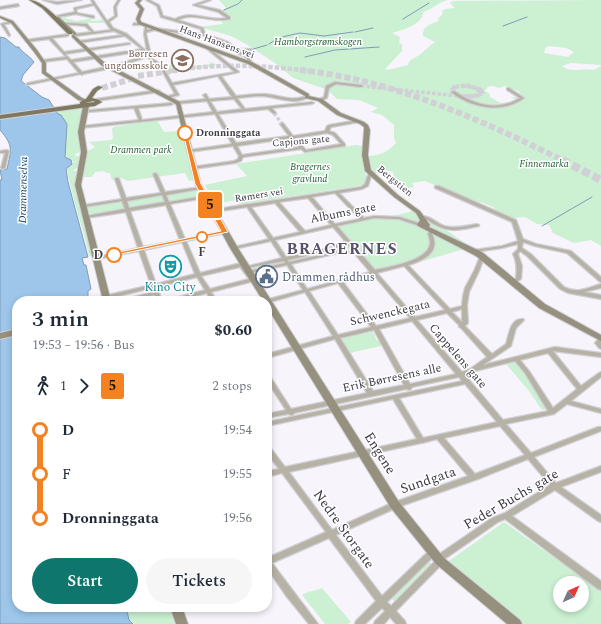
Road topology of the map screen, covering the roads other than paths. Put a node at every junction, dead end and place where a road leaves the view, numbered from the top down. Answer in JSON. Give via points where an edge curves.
{"nodes":[{"id":1,"x":31,"y":0,"type":"edge"},
{"id":2,"x":35,"y":0,"type":"edge"},
{"id":3,"x":44,"y":0,"type":"edge"},
{"id":4,"x":81,"y":0,"type":"edge"},
{"id":5,"x":92,"y":0,"type":"edge"},
{"id":6,"x":119,"y":0,"type":"edge"},
{"id":7,"x":140,"y":0,"type":"edge"},
{"id":8,"x":147,"y":0,"type":"edge"},
{"id":9,"x":210,"y":0,"type":"edge"},
{"id":10,"x":95,"y":4,"type":"junction"},
{"id":11,"x":18,"y":5,"type":"dead end"},
{"id":12,"x":0,"y":8,"type":"edge"},
{"id":13,"x":76,"y":13,"type":"junction"},
{"id":14,"x":0,"y":17,"type":"edge"},
{"id":15,"x":93,"y":17,"type":"dead end"},
{"id":16,"x":57,"y":18,"type":"junction"},
{"id":17,"x":176,"y":20,"type":"junction"},
{"id":18,"x":12,"y":22,"type":"junction"},
{"id":19,"x":107,"y":22,"type":"junction"},
{"id":20,"x":1,"y":23,"type":"edge"},
{"id":21,"x":65,"y":24,"type":"junction"},
{"id":22,"x":134,"y":24,"type":"dead end"},
{"id":23,"x":140,"y":24,"type":"junction"},
{"id":24,"x":147,"y":29,"type":"junction"},
{"id":25,"x":154,"y":29,"type":"junction"},
{"id":26,"x":114,"y":30,"type":"junction"},
{"id":27,"x":94,"y":33,"type":"junction"},
{"id":28,"x":72,"y":34,"type":"junction"},
{"id":29,"x":9,"y":35,"type":"dead end"},
{"id":30,"x":126,"y":35,"type":"junction"},
{"id":31,"x":204,"y":35,"type":"junction"},
{"id":32,"x":50,"y":38,"type":"junction"},
{"id":33,"x":26,"y":41,"type":"junction"},
{"id":34,"x":79,"y":42,"type":"junction"},
{"id":35,"x":129,"y":44,"type":"dead end"},
{"id":36,"x":208,"y":48,"type":"junction"},
{"id":37,"x":87,"y":50,"type":"junction"},
{"id":38,"x":235,"y":50,"type":"junction"},
{"id":39,"x":250,"y":50,"type":"dead end"},
{"id":40,"x":63,"y":53,"type":"junction"},
{"id":41,"x":145,"y":53,"type":"junction"},
{"id":42,"x":66,"y":58,"type":"junction"},
{"id":43,"x":95,"y":58,"type":"junction"},
{"id":44,"x":43,"y":61,"type":"junction"},
{"id":45,"x":70,"y":61,"type":"junction"},
{"id":46,"x":250,"y":62,"type":"junction"},
{"id":47,"x":109,"y":68,"type":"junction"},
{"id":48,"x":82,"y":74,"type":"junction"},
{"id":49,"x":219,"y":76,"type":"junction"},
{"id":50,"x":53,"y":78,"type":"junction"},
{"id":51,"x":28,"y":84,"type":"dead end"},
{"id":52,"x":171,"y":84,"type":"junction"},
{"id":53,"x":361,"y":86,"type":"tunnel mouth"},
{"id":54,"x":101,"y":87,"type":"tunnel mouth"},
{"id":55,"x":508,"y":89,"type":"dead end"},
{"id":56,"x":157,"y":92,"type":"junction"},
{"id":57,"x":453,"y":92,"type":"tunnel mouth"},
{"id":58,"x":204,"y":95,"type":"dead end"},
{"id":59,"x":168,"y":97,"type":"junction"},
{"id":60,"x":307,"y":97,"type":"junction"},
{"id":61,"x":235,"y":98,"type":"junction"},
{"id":62,"x":208,"y":100,"type":"junction"},
{"id":63,"x":320,"y":100,"type":"junction"},
{"id":64,"x":312,"y":103,"type":"dead end"},
{"id":65,"x":89,"y":104,"type":"junction"},
{"id":66,"x":176,"y":104,"type":"junction"},
{"id":67,"x":269,"y":107,"type":"junction"},
{"id":68,"x":136,"y":108,"type":"junction"},
{"id":69,"x":244,"y":110,"type":"junction"},
{"id":70,"x":216,"y":113,"type":"junction"},
{"id":71,"x":274,"y":113,"type":"tunnel mouth"},
{"id":72,"x":0,"y":116,"type":"edge"},
{"id":73,"x":181,"y":116,"type":"junction"},
{"id":74,"x":141,"y":121,"type":"junction"},
{"id":75,"x":359,"y":121,"type":"junction"},
{"id":76,"x":282,"y":124,"type":"tunnel mouth"},
{"id":77,"x":82,"y":127,"type":"junction"},
{"id":78,"x":327,"y":132,"type":"junction"},
{"id":79,"x":292,"y":137,"type":"junction"},
{"id":80,"x":234,"y":145,"type":"junction"},
{"id":81,"x":302,"y":148,"type":"junction"},
{"id":82,"x":189,"y":151,"type":"junction"},
{"id":83,"x":0,"y":152,"type":"edge"},
{"id":84,"x":241,"y":156,"type":"junction"},
{"id":85,"x":3,"y":167,"type":"edge"},
{"id":86,"x":193,"y":168,"type":"junction"},
{"id":87,"x":155,"y":174,"type":"dead end"},
{"id":88,"x":370,"y":174,"type":"junction"},
{"id":89,"x":117,"y":179,"type":"dead end"},
{"id":90,"x":437,"y":187,"type":"dead end"},
{"id":91,"x":200,"y":188,"type":"junction"},
{"id":92,"x":336,"y":192,"type":"junction"},
{"id":93,"x":163,"y":194,"type":"junction"},
{"id":94,"x":308,"y":196,"type":"junction"},
{"id":95,"x":205,"y":197,"type":"junction"},
{"id":96,"x":125,"y":199,"type":"junction"},
{"id":97,"x":276,"y":201,"type":"junction"},
{"id":98,"x":167,"y":203,"type":"junction"},
{"id":99,"x":248,"y":205,"type":"junction"},
{"id":100,"x":84,"y":206,"type":"junction"},
{"id":101,"x":128,"y":209,"type":"junction"},
{"id":102,"x":214,"y":211,"type":"junction"},
{"id":103,"x":86,"y":216,"type":"junction"},
{"id":104,"x":363,"y":219,"type":"junction"},
{"id":105,"x":477,"y":225,"type":"dead end"},
{"id":106,"x":333,"y":226,"type":"junction"},
{"id":107,"x":428,"y":227,"type":"junction"},
{"id":108,"x":225,"y":232,"type":"junction"},
{"id":109,"x":303,"y":232,"type":"junction"},
{"id":110,"x":183,"y":240,"type":"junction"},
{"id":111,"x":272,"y":240,"type":"junction"},
{"id":112,"x":521,"y":241,"type":"junction"},
{"id":113,"x":348,"y":242,"type":"junction"},
{"id":114,"x":234,"y":248,"type":"junction"},
{"id":115,"x":141,"y":249,"type":"junction"},
{"id":116,"x":520,"y":249,"type":"junction"},
{"id":117,"x":474,"y":251,"type":"junction"},
{"id":118,"x":356,"y":252,"type":"junction"},
{"id":119,"x":484,"y":257,"type":"junction"},
{"id":120,"x":97,"y":258,"type":"junction"},
{"id":121,"x":287,"y":261,"type":"junction"},
{"id":122,"x":405,"y":264,"type":"junction"},
{"id":123,"x":248,"y":270,"type":"junction"},
{"id":124,"x":373,"y":272,"type":"junction"},
{"id":125,"x":198,"y":274,"type":"junction"},
{"id":126,"x":601,"y":280,"type":"edge"},
{"id":127,"x":339,"y":281,"type":"junction"},
{"id":128,"x":513,"y":282,"type":"junction"},
{"id":129,"x":153,"y":285,"type":"junction"},
{"id":130,"x":601,"y":286,"type":"edge"},
{"id":131,"x":307,"y":290,"type":"junction"},
{"id":132,"x":208,"y":292,"type":"junction"},
{"id":133,"x":577,"y":293,"type":"junction"},
{"id":134,"x":105,"y":296,"type":"edge"},
{"id":135,"x":116,"y":296,"type":"edge"},
{"id":136,"x":158,"y":296,"type":"edge"},
{"id":137,"x":191,"y":296,"type":"edge"},
{"id":138,"x":211,"y":296,"type":"edge"},
{"id":139,"x":265,"y":296,"type":"edge"},
{"id":140,"x":601,"y":297,"type":"edge"},
{"id":141,"x":272,"y":300,"type":"edge"},
{"id":142,"x":465,"y":307,"type":"junction"},
{"id":143,"x":272,"y":308,"type":"edge"},
{"id":144,"x":447,"y":311,"type":"junction"},
{"id":145,"x":413,"y":320,"type":"junction"},
{"id":146,"x":521,"y":320,"type":"dead end"},
{"id":147,"x":461,"y":326,"type":"junction"},
{"id":148,"x":375,"y":328,"type":"junction"},
{"id":149,"x":12,"y":333,"type":"edge"},
{"id":150,"x":0,"y":336,"type":"edge"},
{"id":151,"x":337,"y":337,"type":"junction"},
{"id":152,"x":601,"y":339,"type":"edge"},
{"id":153,"x":296,"y":347,"type":"junction"},
{"id":154,"x":601,"y":347,"type":"edge"},
{"id":155,"x":549,"y":350,"type":"junction"},
{"id":156,"x":272,"y":354,"type":"edge"},
{"id":157,"x":601,"y":355,"type":"edge"},
{"id":158,"x":493,"y":356,"type":"junction"},
{"id":159,"x":516,"y":359,"type":"junction"},
{"id":160,"x":503,"y":362,"type":"junction"},
{"id":161,"x":472,"y":370,"type":"junction"},
{"id":162,"x":601,"y":374,"type":"edge"},
{"id":163,"x":460,"y":375,"type":"junction"},
{"id":164,"x":466,"y":382,"type":"junction"},
{"id":165,"x":272,"y":383,"type":"edge"},
{"id":166,"x":408,"y":386,"type":"junction"},
{"id":167,"x":581,"y":390,"type":"junction"},
{"id":168,"x":412,"y":393,"type":"junction"},
{"id":169,"x":371,"y":394,"type":"junction"},
{"id":170,"x":395,"y":397,"type":"junction"},
{"id":171,"x":567,"y":402,"type":"junction"},
{"id":172,"x":332,"y":406,"type":"junction"},
{"id":173,"x":290,"y":410,"type":"junction"},
{"id":174,"x":601,"y":411,"type":"edge"},
{"id":175,"x":552,"y":412,"type":"junction"},
{"id":176,"x":272,"y":415,"type":"edge"},
{"id":177,"x":292,"y":418,"type":"junction"},
{"id":178,"x":272,"y":423,"type":"edge"},
{"id":179,"x":501,"y":423,"type":"junction"},
{"id":180,"x":600,"y":429,"type":"edge"},
{"id":181,"x":439,"y":438,"type":"junction"},
{"id":182,"x":422,"y":441,"type":"junction"},
{"id":183,"x":362,"y":453,"type":"junction"},
{"id":184,"x":272,"y":454,"type":"edge"},
{"id":185,"x":530,"y":456,"type":"junction"},
{"id":186,"x":601,"y":469,"type":"edge"},
{"id":187,"x":284,"y":470,"type":"junction"},
{"id":188,"x":272,"y":473,"type":"edge"},
{"id":189,"x":473,"y":478,"type":"junction"},
{"id":190,"x":555,"y":486,"type":"junction"},
{"id":191,"x":395,"y":505,"type":"junction"},
{"id":192,"x":506,"y":516,"type":"junction"},
{"id":193,"x":601,"y":519,"type":"edge"},
{"id":194,"x":332,"y":533,"type":"junction"},
{"id":195,"x":437,"y":557,"type":"junction"},
{"id":196,"x":272,"y":560,"type":"edge"},
{"id":197,"x":272,"y":569,"type":"edge"},
{"id":198,"x":601,"y":586,"type":"edge"},
{"id":199,"x":381,"y":601,"type":"junction"},
{"id":200,"x":390,"y":611,"type":"junction"},
{"id":201,"x":178,"y":612,"type":"edge"},
{"id":202,"x":182,"y":624,"type":"edge"},
{"id":203,"x":314,"y":624,"type":"edge"},
{"id":204,"x":359,"y":624,"type":"edge"},
{"id":205,"x":378,"y":624,"type":"edge"},
{"id":206,"x":402,"y":624,"type":"edge"},
{"id":207,"x":516,"y":624,"type":"edge"}],
"edges":[{"from":1,"to":16,"type":"main road"},
{"from":2,"to":16,"type":"main road","via":[[48,7]]},
{"from":3,"to":4,"type":"street","via":[[57,3]]},
{"from":5,"to":10,"type":"street"},
{"from":6,"to":19,"type":"street","via":[[115,7],[116,16]]},
{"from":7,"to":23,"type":"street","via":[[137,3],[142,9],[138,19]]},
{"from":8,"to":17,"type":"street","via":[[158,6],[162,16]]},
{"from":9,"to":17,"type":"street","via":[[194,5],[219,11],[229,18],[217,20],[191,16]]},
{"from":10,"to":13,"type":"street","via":[[76,8]]},
{"from":10,"to":19,"type":"street"},
{"from":11,"to":12,"type":"street"},
{"from":13,"to":15,"type":"street"},
{"from":13,"to":16,"type":"street"},
{"from":14,"to":18,"type":"street"},
{"from":16,"to":21,"type":"street"},
{"from":16,"to":28,"type":"main road"},
{"from":16,"to":28,"type":"street"},
{"from":17,"to":31,"type":"street","via":[[202,29]]},
{"from":18,"to":20,"type":"street"},
{"from":18,"to":33,"type":"street"},
{"from":19,"to":26,"type":"street"},
{"from":20,"to":29,"type":"street"},
{"from":21,"to":27,"type":"street","via":[[86,25]]},
{"from":21,"to":28,"type":"street"},
{"from":22,"to":23,"type":"street"},
{"from":23,"to":24,"type":"street","name":"Hans Hansens vei"},
{"from":24,"to":25,"type":"street","name":"Hans Hansens vei"},
{"from":24,"to":41,"type":"street","via":[[146,38],[150,48]]},
{"from":25,"to":31,"type":"street"},
{"from":25,"to":36,"type":"street","name":"Hans Hansens vei"},
{"from":26,"to":27,"type":"street"},
{"from":26,"to":30,"type":"street"},
{"from":27,"to":28,"type":"street"},
{"from":28,"to":32,"type":"street"},
{"from":28,"to":34,"type":"street"},
{"from":30,"to":34,"type":"street"},
{"from":30,"to":41,"type":"street"},
{"from":31,"to":38,"type":"street","via":[[227,43]]},
{"from":32,"to":33,"type":"street"},
{"from":32,"to":40,"type":"street"},
{"from":33,"to":44,"type":"street"},
{"from":34,"to":37,"type":"street"},
{"from":35,"to":37,"type":"street"},
{"from":36,"to":46,"type":"street","name":"Hans Hansens vei"},
{"from":36,"to":49,"type":"street","via":[[237,73]]},
{"from":37,"to":40,"type":"street"},
{"from":37,"to":43,"type":"street"},
{"from":38,"to":39,"type":"street"},
{"from":38,"to":46,"type":"street","via":[[249,57]]},
{"from":40,"to":42,"type":"street"},
{"from":41,"to":43,"type":"street"},
{"from":41,"to":47,"type":"street"},
{"from":41,"to":52,"type":"street","via":[[161,66]]},
{"from":42,"to":44,"type":"street"},
{"from":42,"to":45,"type":"street"},
{"from":43,"to":45,"type":"street"},
{"from":43,"to":47,"type":"street"},
{"from":44,"to":50,"type":"street","via":[[44,72]]},
{"from":45,"to":48,"type":"street"},
{"from":46,"to":60,"type":"street","name":"Hans Hansens vei"},
{"from":47,"to":48,"type":"street"},
{"from":47,"to":56,"type":"street"},
{"from":48,"to":50,"type":"street"},
{"from":49,"to":52,"type":"street"},
{"from":49,"to":61,"type":"street"},
{"from":50,"to":51,"type":"street"},
{"from":50,"to":65,"type":"street"},
{"from":52,"to":59,"type":"street","via":[[177,95]]},
{"from":53,"to":63,"type":"street","via":[[338,82],[330,84],[326,97]]},
{"from":54,"to":65,"type":"main road"},
{"from":55,"to":57,"type":"street","via":[[522,98],[498,108],[477,104]]},
{"from":56,"to":59,"type":"street"},
{"from":56,"to":65,"type":"street"},
{"from":58,"to":62,"type":"street"},
{"from":59,"to":66,"type":"street"},
{"from":60,"to":61,"type":"street","via":[[295,100],[268,95]]},
{"from":60,"to":63,"type":"street"},
{"from":61,"to":62,"type":"street"},
{"from":61,"to":69,"type":"street"},
{"from":62,"to":66,"type":"street"},
{"from":62,"to":70,"type":"street"},
{"from":63,"to":75,"type":"street","via":[[339,114]]},
{"from":64,"to":67,"type":"street"},
{"from":65,"to":68,"type":"street"},
{"from":65,"to":72,"type":"main road"},
{"from":65,"to":77,"type":"street"},
{"from":66,"to":68,"type":"street"},
{"from":66,"to":73,"type":"street","name":"Engene"},
{"from":67,"to":69,"type":"street"},
{"from":67,"to":71,"type":"street"},
{"from":68,"to":74,"type":"street"},
{"from":69,"to":70,"type":"street"},
{"from":70,"to":73,"type":"street"},
{"from":70,"to":80,"type":"street"},
{"from":73,"to":74,"type":"street"},
{"from":73,"to":82,"type":"street","name":"Engene"},
{"from":74,"to":77,"type":"street"},
{"from":75,"to":78,"type":"street","via":[[329,126]]},
{"from":75,"to":88,"type":"street","name":"Bergstien","via":[[366,126],[365,155]]},
{"from":76,"to":79,"type":"street"},
{"from":77,"to":100,"type":"street","via":[[81,139],[84,150],[78,181]]},
{"from":78,"to":79,"type":"street"},
{"from":78,"to":81,"type":"street","name":"Capjons gate","via":[[334,134],[344,145],[308,151]]},
{"from":79,"to":80,"type":"street"},
{"from":79,"to":81,"type":"street"},
{"from":80,"to":82,"type":"street"},
{"from":80,"to":84,"type":"street"},
{"from":81,"to":84,"type":"street","name":"Capjons gate"},
{"from":82,"to":86,"type":"street","name":"Engene"},
{"from":83,"to":85,"type":"street","via":[[7,151]]},
{"from":84,"to":86,"type":"street","name":"Capjons gate","via":[[236,162]]},
{"from":86,"to":91,"type":"street","name":"Engene"},
{"from":87,"to":93,"type":"street"},
{"from":88,"to":92,"type":"street","name":"Rømers vei","via":[[367,185]]},
{"from":88,"to":107,"type":"street","name":"Bergstien","via":[[418,212]]},
{"from":89,"to":96,"type":"street"},
{"from":90,"to":112,"type":"street","via":[[510,218],[516,224]]},
{"from":91,"to":93,"type":"street"},
{"from":91,"to":95,"type":"street","name":"Engene"},
{"from":92,"to":94,"type":"street","name":"Rømers vei"},
{"from":92,"to":104,"type":"street"},
{"from":93,"to":96,"type":"street"},
{"from":93,"to":98,"type":"street"},
{"from":94,"to":97,"type":"street","name":"Rømers vei"},
{"from":94,"to":106,"type":"street","name":"Cappelens gate"},
{"from":95,"to":98,"type":"street"},
{"from":95,"to":102,"type":"street","name":"Engene"},
{"from":96,"to":100,"type":"street"},
{"from":96,"to":101,"type":"street"},
{"from":97,"to":99,"type":"street","name":"Rømers vei"},
{"from":97,"to":109,"type":"street"},
{"from":98,"to":101,"type":"street"},
{"from":98,"to":110,"type":"street"},
{"from":99,"to":102,"type":"street","name":"Rømers vei"},
{"from":99,"to":111,"type":"street"},
{"from":100,"to":103,"type":"street"},
{"from":101,"to":103,"type":"street"},
{"from":101,"to":115,"type":"street"},
{"from":102,"to":108,"type":"street","name":"Engene"},
{"from":103,"to":120,"type":"street"},
{"from":104,"to":106,"type":"street","name":"Albums gate"},
{"from":104,"to":107,"type":"street","name":"Albums gate","via":[[393,217]]},
{"from":105,"to":107,"type":"street","name":"Bergstien","via":[[461,229],[444,226],[429,218]]},
{"from":106,"to":109,"type":"street","name":"Albums gate"},
{"from":106,"to":113,"type":"street","name":"Cappelens gate"},
{"from":107,"to":117,"type":"street","name":"Albums gate"},
{"from":107,"to":122,"type":"street","via":[[434,245],[427,254]]},
{"from":108,"to":110,"type":"street"},
{"from":108,"to":114,"type":"street","name":"Engene"},
{"from":109,"to":111,"type":"street","name":"Albums gate"},
{"from":110,"to":115,"type":"street"},
{"from":110,"to":125,"type":"street"},
{"from":111,"to":114,"type":"street","name":"Albums gate"},
{"from":111,"to":121,"type":"street"},
{"from":112,"to":116,"type":"street"},
{"from":112,"to":117,"type":"street"},
{"from":112,"to":126,"type":"street","via":[[569,252]]},
{"from":113,"to":118,"type":"street","name":"Cappelens gate"},
{"from":113,"to":121,"type":"street"},
{"from":114,"to":123,"type":"street","name":"Engene"},
{"from":115,"to":120,"type":"street"},
{"from":115,"to":129,"type":"street"},
{"from":116,"to":128,"type":"street","via":[[515,254],[520,271],[518,279]]},
{"from":116,"to":133,"type":"street","via":[[555,283],[565,290]]},
{"from":117,"to":119,"type":"street"},
{"from":118,"to":121,"type":"street"},
{"from":118,"to":124,"type":"street","name":"Cappelens gate"},
{"from":119,"to":128,"type":"street"},
{"from":119,"to":142,"type":"street","via":[[468,288]]},
{"from":120,"to":134,"type":"street"},
{"from":121,"to":123,"type":"street"},
{"from":121,"to":131,"type":"street"},
{"from":122,"to":124,"type":"street"},
{"from":122,"to":144,"type":"street"},
{"from":123,"to":139,"type":"street","name":"Engene"},
{"from":124,"to":127,"type":"street"},
{"from":124,"to":145,"type":"street","name":"Cappelens gate"},
{"from":125,"to":129,"type":"street"},
{"from":125,"to":132,"type":"street"},
{"from":125,"to":132,"type":"street","via":[[241,265],[252,280]]},
{"from":127,"to":131,"type":"street"},
{"from":127,"to":148,"type":"street"},
{"from":128,"to":152,"type":"street","via":[[542,306]]},
{"from":129,"to":135,"type":"street"},
{"from":129,"to":136,"type":"street"},
{"from":130,"to":133,"type":"street"},
{"from":131,"to":141,"type":"street"},
{"from":131,"to":151,"type":"street"},
{"from":132,"to":137,"type":"street"},
{"from":132,"to":138,"type":"street"},
{"from":133,"to":140,"type":"street"},
{"from":142,"to":144,"type":"street","name":"Schwenckegata"},
{"from":142,"to":147,"type":"street","via":[[465,323]]},
{"from":143,"to":153,"type":"street","name":"Engene"},
{"from":144,"to":145,"type":"street","name":"Schwenckegata"},
{"from":144,"to":147,"type":"street"},
{"from":145,"to":148,"type":"street","name":"Schwenckegata"},
{"from":145,"to":163,"type":"street","name":"Cappelens gate"},
{"from":146,"to":158,"type":"street","name":"Erik Børresens alle","via":[[514,326],[509,345]]},
{"from":147,"to":158,"type":"street"},
{"from":148,"to":151,"type":"street","name":"Schwenckegata"},
{"from":148,"to":166,"type":"street"},
{"from":149,"to":150,"type":"street"},
{"from":151,"to":153,"type":"street","name":"Schwenckegata"},
{"from":151,"to":169,"type":"street"},
{"from":152,"to":154,"type":"street","via":[[598,343]]},
{"from":153,"to":156,"type":"street","name":"Schwenckegata"},
{"from":153,"to":172,"type":"street","name":"Engene"},
{"from":155,"to":157,"type":"street","via":[[562,349]]},
{"from":155,"to":159,"type":"street"},
{"from":155,"to":167,"type":"street"},
{"from":158,"to":160,"type":"street"},
{"from":158,"to":161,"type":"street","name":"Erik Børresens alle"},
{"from":159,"to":160,"type":"street"},
{"from":159,"to":175,"type":"street"},
{"from":160,"to":161,"type":"street"},
{"from":161,"to":163,"type":"street","name":"Erik Børresens alle"},
{"from":162,"to":167,"type":"street"},
{"from":163,"to":164,"type":"street","name":"Cappelens gate"},
{"from":163,"to":166,"type":"street","name":"Erik Børresens alle"},
{"from":164,"to":168,"type":"street","name":"Erik Børresens alle"},
{"from":164,"to":179,"type":"street","name":"Cappelens gate"},
{"from":165,"to":173,"type":"street"},
{"from":166,"to":168,"type":"street"},
{"from":166,"to":169,"type":"street","name":"Erik Børresens alle"},
{"from":167,"to":171,"type":"street"},
{"from":168,"to":170,"type":"street","name":"Erik Børresens alle"},
{"from":169,"to":172,"type":"street","name":"Erik Børresens alle"},
{"from":170,"to":172,"type":"street","name":"Erik Børresens alle"},
{"from":170,"to":182,"type":"street"},
{"from":171,"to":174,"type":"street"},
{"from":171,"to":175,"type":"street"},
{"from":172,"to":173,"type":"street","name":"Erik Børresens alle"},
{"from":172,"to":177,"type":"street","name":"Erik Børresens alle"},
{"from":172,"to":183,"type":"street","name":"Engene"},
{"from":173,"to":176,"type":"street","name":"Erik Børresens alle"},
{"from":173,"to":177,"type":"street"},
{"from":175,"to":179,"type":"street"},
{"from":177,"to":178,"type":"street","name":"Erik Børresens alle"},
{"from":179,"to":181,"type":"street"},
{"from":179,"to":185,"type":"street","name":"Cappelens gate"},
{"from":180,"to":185,"type":"street","name":"Sundgata"},
{"from":181,"to":182,"type":"street"},
{"from":181,"to":189,"type":"street"},
{"from":182,"to":183,"type":"street"},
{"from":183,"to":187,"type":"street"},
{"from":183,"to":191,"type":"street","name":"Engene"},
{"from":184,"to":187,"type":"street","name":"Nedre Storgate"},
{"from":185,"to":189,"type":"street","name":"Sundgata"},
{"from":185,"to":190,"type":"street","name":"Cappelens gate"},
{"from":186,"to":190,"type":"street","name":"Peder Buchs gate"},
{"from":187,"to":188,"type":"street"},
{"from":187,"to":194,"type":"street","name":"Nedre Storgate"},
{"from":189,"to":191,"type":"street","name":"Sundgata"},
{"from":190,"to":192,"type":"street","name":"Peder Buchs gate"},
{"from":190,"to":193,"type":"street","name":"Cappelens gate"},
{"from":191,"to":194,"type":"street","name":"Sundgata"},
{"from":191,"to":195,"type":"street","name":"Engene"},
{"from":192,"to":195,"type":"street","name":"Peder Buchs gate","via":[[495,520]]},
{"from":192,"to":198,"type":"street"},
{"from":194,"to":196,"type":"street","name":"Sundgata"},
{"from":194,"to":199,"type":"street","name":"Nedre Storgate"},
{"from":195,"to":199,"type":"street"},
{"from":195,"to":200,"type":"street"},
{"from":195,"to":207,"type":"street","name":"Engene"},
{"from":197,"to":203,"type":"street"},
{"from":199,"to":200,"type":"street","name":"Nedre Storgate"},
{"from":199,"to":204,"type":"street"},
{"from":200,"to":205,"type":"street"},
{"from":200,"to":206,"type":"street","name":"Nedre Storgate"},
{"from":201,"to":202,"type":"street"}]}
